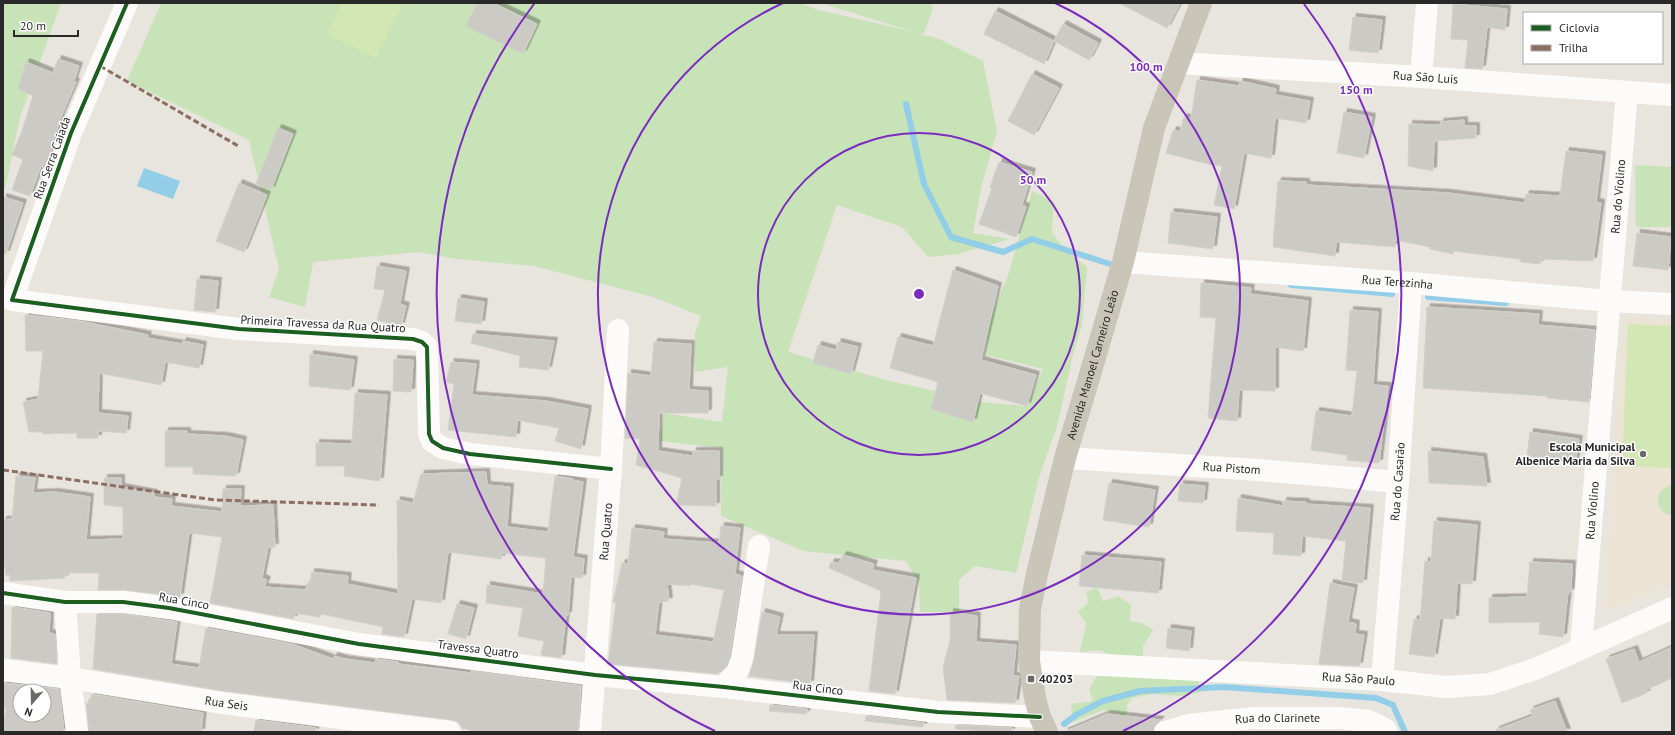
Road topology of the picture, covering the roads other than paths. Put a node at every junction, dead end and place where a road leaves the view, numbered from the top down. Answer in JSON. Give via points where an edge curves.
{"nodes":[{"id":1,"x":127,"y":3,"type":"edge"},
{"id":2,"x":1201,"y":3,"type":"edge"},
{"id":3,"x":1427,"y":3,"type":"edge"},
{"id":4,"x":1178,"y":63,"type":"junction"},
{"id":5,"x":1421,"y":77,"type":"junction"},
{"id":6,"x":1627,"y":92,"type":"junction"},
{"id":7,"x":1672,"y":96,"type":"edge"},
{"id":8,"x":1123,"y":262,"type":"junction"},
{"id":9,"x":1411,"y":282,"type":"junction"},
{"id":10,"x":12,"y":300,"type":"joint"},
{"id":11,"x":1609,"y":301,"type":"junction"},
{"id":12,"x":1672,"y":304,"type":"edge"},
{"id":13,"x":618,"y":330,"type":"dead end"},
{"id":14,"x":1064,"y":458,"type":"junction"},
{"id":15,"x":611,"y":469,"type":"junction"},
{"id":16,"x":1398,"y":482,"type":"junction"},
{"id":17,"x":759,"y":546,"type":"dead end"},
{"id":18,"x":3,"y":593,"type":"edge"},
{"id":19,"x":65,"y":602,"type":"junction"},
{"id":20,"x":1672,"y":608,"type":"edge"},
{"id":21,"x":359,"y":644,"type":"joint"},
{"id":22,"x":1581,"y":648,"type":"junction"},
{"id":23,"x":1029,"y":661,"type":"junction"},
{"id":24,"x":3,"y":670,"type":"edge"},
{"id":25,"x":594,"y":675,"type":"junction"},
{"id":26,"x":70,"y":678,"type":"junction"},
{"id":27,"x":1382,"y":680,"type":"junction"},
{"id":28,"x":724,"y":687,"type":"junction"},
{"id":29,"x":1044,"y":724,"type":"edge"},
{"id":30,"x":352,"y":725,"type":"edge"},
{"id":31,"x":77,"y":732,"type":"edge"},
{"id":32,"x":450,"y":732,"type":"edge"},
{"id":33,"x":590,"y":732,"type":"edge"},
{"id":34,"x":1165,"y":732,"type":"edge"},
{"id":35,"x":1387,"y":732,"type":"edge"}],
"edges":[{"from":1,"to":10,"type":"street","name":"Rua Serra Caiada","via":[[71,134]]},
{"from":2,"to":4,"type":"main road","name":"Avenida Manoel Carneiro Leão"},
{"from":3,"to":5,"type":"street"},
{"from":4,"to":5,"type":"street","name":"Rua São Luis"},
{"from":4,"to":8,"type":"main road","name":"Avenida Manoel Carneiro Leão","via":[[1154,128]]},
{"from":5,"to":6,"type":"street","name":"Rua São Luis"},
{"from":6,"to":7,"type":"street","name":"Rua São Luis"},
{"from":6,"to":11,"type":"street","name":"Rua do Violino"},
{"from":8,"to":9,"type":"street","name":"Rua Terezinha"},
{"from":8,"to":14,"type":"main road","name":"Avenida Manoel Carneiro Leão"},
{"from":9,"to":11,"type":"street","name":"Rua Terezinha"},
{"from":9,"to":16,"type":"street","name":"Rua do Casarão"},
{"from":10,"to":15,"type":"street","name":"Primeira Travessa da Rua Quatro","via":[[239,329],[413,339],[427,347],[429,434],[432,441],[444,448],[470,454]]},
{"from":11,"to":12,"type":"street","name":"Rua Terezinha"},
{"from":11,"to":22,"type":"street","name":"Rua Violino"},
{"from":13,"to":15,"type":"street","name":"Rua Quatro"},
{"from":14,"to":16,"type":"street","name":"Rua Pistom","via":[[1259,470]]},
{"from":14,"to":23,"type":"main road","name":"Avenida Manoel Carneiro Leão","via":[[1030,609]]},
{"from":15,"to":25,"type":"street","name":"Rua Quatro"},
{"from":16,"to":27,"type":"street","name":"Rua do Casarão"},
{"from":17,"to":28,"type":"street","via":[[742,658],[737,672]]},
{"from":18,"to":19,"type":"street","name":"Rua Cinco"},
{"from":19,"to":21,"type":"street","name":"Rua Cinco","via":[[123,602],[169,608]]},
{"from":19,"to":26,"type":"street"},
{"from":20,"to":22,"type":"street","name":"Rua São Paulo"},
{"from":21,"to":25,"type":"street","name":"Travessa Quatro"},
{"from":22,"to":27,"type":"street","name":"Rua São Paulo","via":[[1538,668],[1490,684],[1446,687]]},
{"from":23,"to":27,"type":"street","name":"Rua São Paulo"},
{"from":23,"to":29,"type":"main road","name":"Avenida Manoel Carneiro Leão","via":[[1031,679]]},
{"from":24,"to":26,"type":"street","name":"Rua Seis"},
{"from":25,"to":28,"type":"street","name":"Rua Cinco"},
{"from":25,"to":33,"type":"street","name":"Rua Quatro"},
{"from":26,"to":30,"type":"street","name":"Rua Seis"},
{"from":26,"to":31,"type":"street"},
{"from":28,"to":29,"type":"street","name":"Rua Cinco"},
{"from":30,"to":32,"type":"street","name":"Rua Seis"},
{"from":34,"to":35,"type":"street","name":"Rua do Clarinete","via":[[1190,725],[1252,718],[1340,718],[1369,721]]}]}
